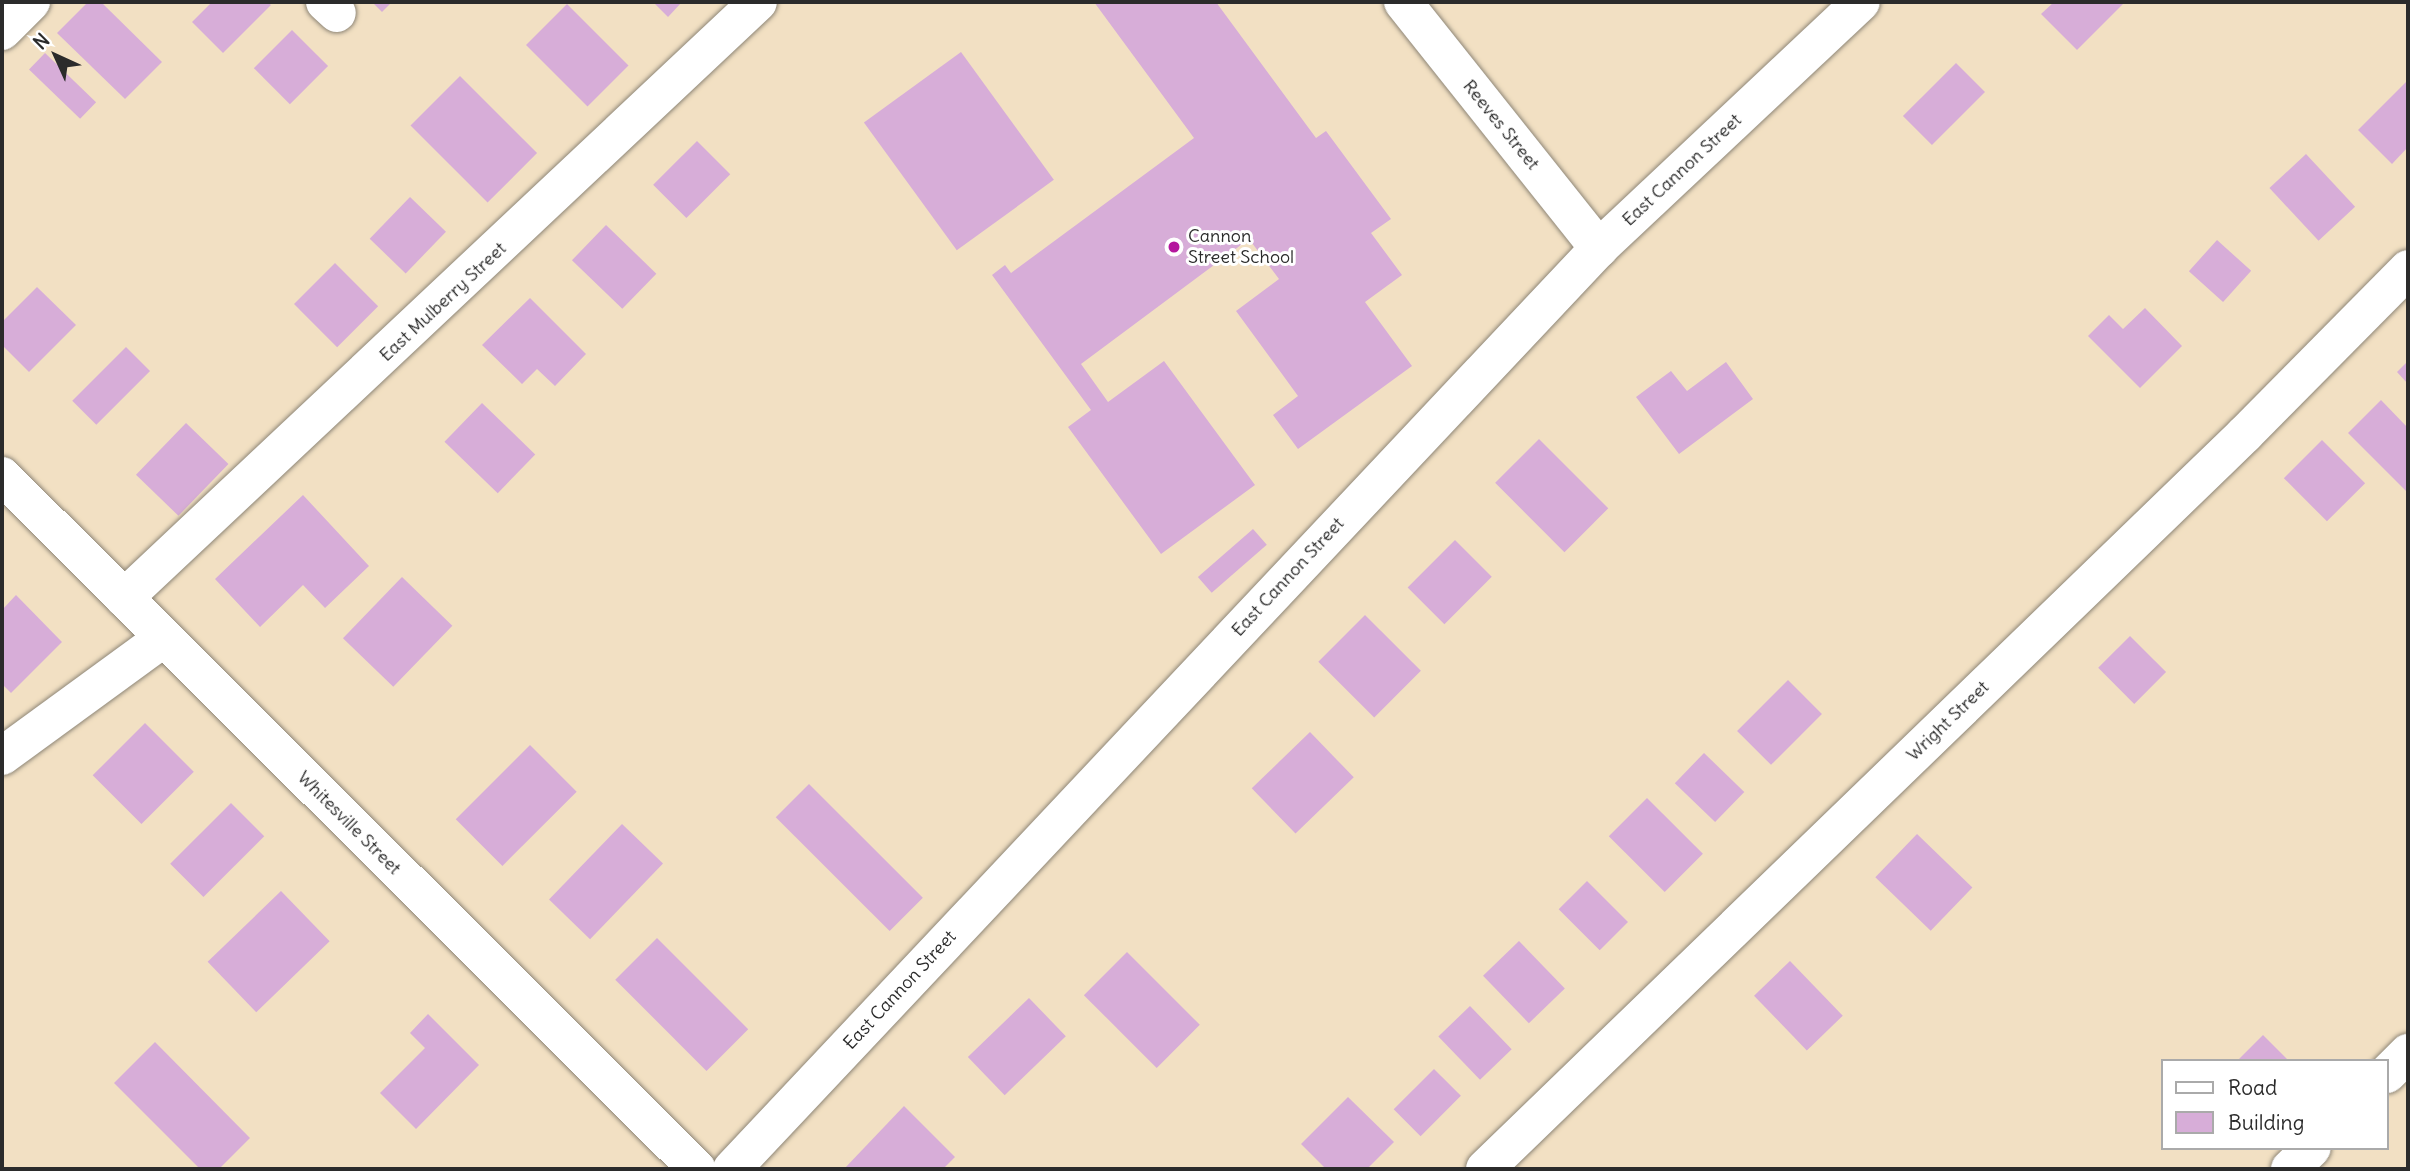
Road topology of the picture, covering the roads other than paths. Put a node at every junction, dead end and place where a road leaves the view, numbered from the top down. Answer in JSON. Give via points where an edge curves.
{"nodes":[{"id":1,"x":31,"y":2,"type":"edge"},
{"id":2,"x":758,"y":2,"type":"edge"},
{"id":3,"x":1403,"y":2,"type":"edge"},
{"id":4,"x":1861,"y":2,"type":"edge"},
{"id":5,"x":2,"y":31,"type":"edge"},
{"id":6,"x":1599,"y":248,"type":"junction"},
{"id":7,"x":2408,"y":269,"type":"edge"},
{"id":8,"x":2,"y":476,"type":"edge"},
{"id":9,"x":124,"y":598,"type":"junction"},
{"id":10,"x":164,"y":638,"type":"junction"},
{"id":11,"x":2,"y":756,"type":"edge"},
{"id":12,"x":2408,"y":1053,"type":"edge"},
{"id":13,"x":2389,"y":1072,"type":"edge"},
{"id":14,"x":2310,"y":1150,"type":"edge"},
{"id":15,"x":697,"y":1169,"type":"edge"},
{"id":16,"x":732,"y":1169,"type":"edge"},
{"id":17,"x":1485,"y":1169,"type":"edge"},
{"id":18,"x":2290,"y":1169,"type":"edge"}],
"edges":[{"from":1,"to":5,"type":"street"},
{"from":2,"to":9,"type":"street","name":"East Mulberry Street"},
{"from":3,"to":6,"type":"street","name":"Reeves Street"},
{"from":4,"to":6,"type":"street","name":"East Cannon Street"},
{"from":6,"to":16,"type":"street","name":"East Cannon Street"},
{"from":7,"to":17,"type":"street","name":"Wright Street","via":[[2245,434]]},
{"from":8,"to":9,"type":"street","name":"Whitesville Street"},
{"from":9,"to":10,"type":"street","name":"Whitesville Street"},
{"from":10,"to":11,"type":"street"},
{"from":10,"to":15,"type":"street","name":"Whitesville Street"},
{"from":12,"to":13,"type":"street"},
{"from":14,"to":18,"type":"street"}]}
